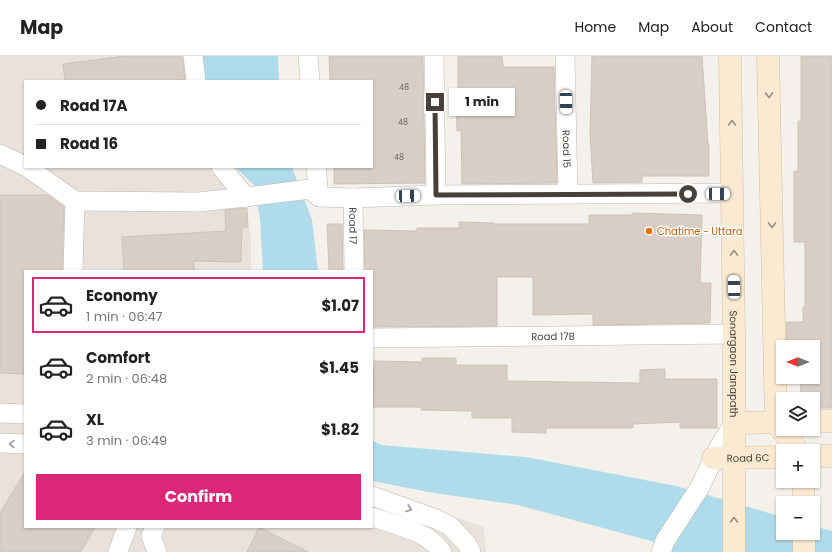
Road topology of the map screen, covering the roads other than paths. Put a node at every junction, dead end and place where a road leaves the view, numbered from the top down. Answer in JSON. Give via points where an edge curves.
{"nodes":[{"id":1,"x":193,"y":56,"type":"edge"},
{"id":2,"x":308,"y":56,"type":"edge"},
{"id":3,"x":434,"y":56,"type":"edge"},
{"id":4,"x":565,"y":56,"type":"edge"},
{"id":5,"x":730,"y":56,"type":"edge"},
{"id":6,"x":768,"y":56,"type":"edge"},
{"id":7,"x":196,"y":80,"type":"edge"},
{"id":8,"x":310,"y":80,"type":"edge"},
{"id":9,"x":0,"y":154,"type":"edge"},
{"id":10,"x":24,"y":166,"type":"edge"},
{"id":11,"x":27,"y":168,"type":"edge"},
{"id":12,"x":222,"y":168,"type":"edge"},
{"id":13,"x":316,"y":168,"type":"edge"},
{"id":14,"x":314,"y":193,"type":"junction"},
{"id":15,"x":568,"y":194,"type":"junction"},
{"id":16,"x":733,"y":194,"type":"junction"},
{"id":17,"x":436,"y":195,"type":"junction"},
{"id":18,"x":249,"y":197,"type":"junction"},
{"id":19,"x":353,"y":198,"type":"junction"},
{"id":20,"x":75,"y":201,"type":"junction"},
{"id":21,"x":73,"y":270,"type":"edge"},
{"id":22,"x":354,"y":270,"type":"edge"},
{"id":23,"x":734,"y":334,"type":"junction"},
{"id":24,"x":373,"y":338,"type":"edge"},
{"id":25,"x":779,"y":392,"type":"edge"},
{"id":26,"x":0,"y":413,"type":"edge"},
{"id":27,"x":24,"y":414,"type":"edge"},
{"id":28,"x":820,"y":421,"type":"edge"},
{"id":29,"x":832,"y":421,"type":"edge"},
{"id":30,"x":776,"y":422,"type":"edge"},
{"id":31,"x":734,"y":423,"type":"junction"},
{"id":32,"x":0,"y":443,"type":"edge"},
{"id":33,"x":24,"y":444,"type":"edge"},
{"id":34,"x":820,"y":456,"type":"edge"},
{"id":35,"x":832,"y":456,"type":"edge"},
{"id":36,"x":776,"y":457,"type":"edge"},
{"id":37,"x":724,"y":458,"type":"junction"},
{"id":38,"x":373,"y":496,"type":"edge"},
{"id":39,"x":373,"y":517,"type":"edge"},
{"id":40,"x":127,"y":528,"type":"edge"},
{"id":41,"x":155,"y":528,"type":"edge"},
{"id":42,"x":804,"y":540,"type":"edge"},
{"id":43,"x":663,"y":546,"type":"edge"},
{"id":44,"x":118,"y":552,"type":"edge"},
{"id":45,"x":157,"y":552,"type":"edge"},
{"id":46,"x":442,"y":552,"type":"edge"},
{"id":47,"x":471,"y":552,"type":"edge"},
{"id":48,"x":734,"y":552,"type":"edge"},
{"id":49,"x":804,"y":552,"type":"edge"}],
"edges":[{"from":1,"to":7,"type":"street"},
{"from":2,"to":8,"type":"street"},
{"from":3,"to":17,"type":"street"},
{"from":4,"to":15,"type":"street","name":"Road 15"},
{"from":16,"to":5,"type":"main road","name":"Sonargaon Janapath","one_way":true},
{"from":6,"to":25,"type":"main road","one_way":true},
{"from":9,"to":10,"type":"street"},
{"from":11,"to":20,"type":"street"},
{"from":12,"to":18,"type":"street"},
{"from":13,"to":14,"type":"street"},
{"from":14,"to":18,"type":"street","name":"Road 17"},
{"from":14,"to":19,"type":"street","name":"Road 17"},
{"from":15,"to":16,"type":"street"},
{"from":15,"to":17,"type":"street"},
{"from":23,"to":16,"type":"main road","name":"Sonargaon Janapath","one_way":true},
{"from":17,"to":19,"type":"street"},
{"from":18,"to":20,"type":"street","name":"Road 17","via":[[199,202]]},
{"from":19,"to":22,"type":"street","name":"Road 17"},
{"from":20,"to":21,"type":"street"},
{"from":23,"to":24,"type":"street","name":"Road 17B"},
{"from":23,"to":31,"type":"main road","name":"Sonargaon Janapath"},
{"from":26,"to":27,"type":"street"},
{"from":28,"to":29,"type":"main road"},
{"from":30,"to":31,"type":"main road"},
{"from":31,"to":37,"type":"main road","name":"Sonargaon Janapath"},
{"from":33,"to":32,"type":"street","one_way":true},
{"from":34,"to":35,"type":"main road"},
{"from":36,"to":37,"type":"main road","name":"Road 6C"},
{"from":37,"to":43,"type":"street","via":[[700,487]]},
{"from":48,"to":37,"type":"main road","name":"Sonargaon Janapath","one_way":true,"via":[[734,487]]},
{"from":38,"to":47,"type":"street","one_way":true,"via":[[450,526]]},
{"from":39,"to":46,"type":"street","via":[[414,532],[436,544]]},
{"from":40,"to":44,"type":"street"},
{"from":41,"to":45,"type":"street","via":[[151,536]]},
{"from":42,"to":49,"type":"main road"}]}
